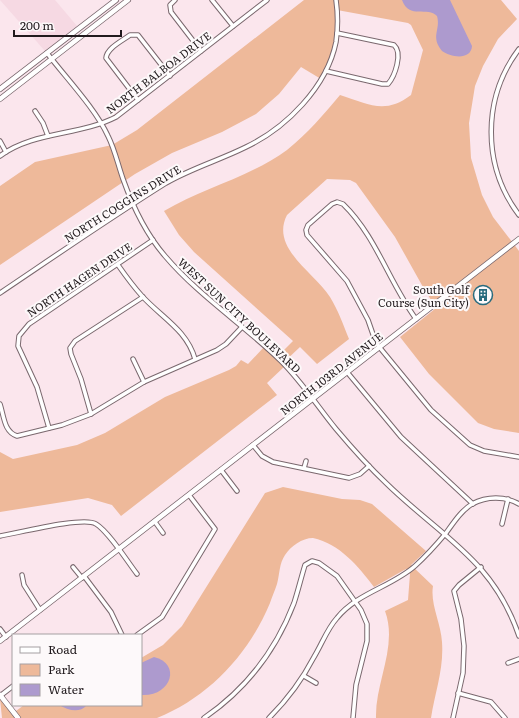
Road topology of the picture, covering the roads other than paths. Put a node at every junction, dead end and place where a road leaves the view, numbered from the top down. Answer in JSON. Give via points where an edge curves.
{"nodes":[{"id":1,"x":116,"y":0,"type":"edge"},
{"id":2,"x":128,"y":0,"type":"edge"},
{"id":3,"x":175,"y":0,"type":"edge"},
{"id":4,"x":212,"y":0,"type":"edge"},
{"id":5,"x":336,"y":0,"type":"edge"},
{"id":6,"x":265,"y":1,"type":"edge"},
{"id":7,"x":104,"y":9,"type":"junction"},
{"id":8,"x":108,"y":15,"type":"junction"},
{"id":9,"x":232,"y":26,"type":"junction"},
{"id":10,"x":337,"y":33,"type":"junction"},
{"id":11,"x":519,"y":49,"type":"edge"},
{"id":12,"x":201,"y":51,"type":"junction"},
{"id":13,"x":47,"y":53,"type":"junction"},
{"id":14,"x":52,"y":59,"type":"junction"},
{"id":15,"x":326,"y":71,"type":"junction"},
{"id":16,"x":22,"y":72,"type":"junction"},
{"id":17,"x":170,"y":76,"type":"junction"},
{"id":18,"x":27,"y":78,"type":"junction"},
{"id":19,"x":0,"y":89,"type":"edge"},
{"id":20,"x":0,"y":99,"type":"edge"},
{"id":21,"x":138,"y":100,"type":"junction"},
{"id":22,"x":35,"y":111,"type":"dead end"},
{"id":23,"x":102,"y":124,"type":"junction"},
{"id":24,"x":48,"y":136,"type":"junction"},
{"id":25,"x":0,"y":141,"type":"edge"},
{"id":26,"x":6,"y":152,"type":"junction"},
{"id":27,"x":0,"y":156,"type":"edge"},
{"id":28,"x":133,"y":204,"type":"junction"},
{"id":29,"x":519,"y":215,"type":"edge"},
{"id":30,"x":519,"y":239,"type":"edge"},
{"id":31,"x":154,"y":240,"type":"junction"},
{"id":32,"x":118,"y":264,"type":"junction"},
{"id":33,"x":0,"y":293,"type":"edge"},
{"id":34,"x":143,"y":297,"type":"junction"},
{"id":35,"x":416,"y":319,"type":"junction"},
{"id":36,"x":242,"y":327,"type":"junction"},
{"id":37,"x":13,"y":336,"type":"dead end"},
{"id":38,"x":19,"y":336,"type":"junction"},
{"id":39,"x":379,"y":347,"type":"junction"},
{"id":40,"x":133,"y":359,"type":"dead end"},
{"id":41,"x":195,"y":359,"type":"junction"},
{"id":42,"x":347,"y":372,"type":"junction"},
{"id":43,"x":144,"y":382,"type":"junction"},
{"id":44,"x":313,"y":399,"type":"junction"},
{"id":45,"x":0,"y":404,"type":"edge"},
{"id":46,"x":90,"y":414,"type":"junction"},
{"id":47,"x":49,"y":428,"type":"junction"},
{"id":48,"x":253,"y":445,"type":"junction"},
{"id":49,"x":519,"y":457,"type":"edge"},
{"id":50,"x":306,"y":461,"type":"dead end"},
{"id":51,"x":369,"y":466,"type":"junction"},
{"id":52,"x":304,"y":468,"type":"junction"},
{"id":53,"x":221,"y":470,"type":"junction"},
{"id":54,"x":237,"y":491,"type":"dead end"},
{"id":55,"x":189,"y":495,"type":"junction"},
{"id":56,"x":508,"y":499,"type":"junction"},
{"id":57,"x":473,"y":504,"type":"junction"},
{"id":58,"x":519,"y":504,"type":"edge"},
{"id":59,"x":154,"y":522,"type":"junction"},
{"id":60,"x":502,"y":524,"type":"dead end"},
{"id":61,"x":163,"y":533,"type":"dead end"},
{"id":62,"x":445,"y":534,"type":"junction"},
{"id":63,"x":0,"y":536,"type":"edge"},
{"id":64,"x":118,"y":550,"type":"junction"},
{"id":65,"x":73,"y":566,"type":"dead end"},
{"id":66,"x":480,"y":567,"type":"junction"},
{"id":67,"x":137,"y":574,"type":"dead end"},
{"id":68,"x":22,"y":575,"type":"dead end"},
{"id":69,"x":83,"y":577,"type":"junction"},
{"id":70,"x":355,"y":601,"type":"junction"},
{"id":71,"x":40,"y":610,"type":"junction"},
{"id":72,"x":0,"y":629,"type":"edge"},
{"id":73,"x":122,"y":634,"type":"edge"},
{"id":74,"x":138,"y":634,"type":"edge"},
{"id":75,"x":519,"y":636,"type":"edge"},
{"id":76,"x":6,"y":637,"type":"junction"},
{"id":77,"x":0,"y":641,"type":"edge"},
{"id":78,"x":519,"y":659,"type":"edge"},
{"id":79,"x":508,"y":663,"type":"dead end"},
{"id":80,"x":304,"y":676,"type":"junction"},
{"id":81,"x":316,"y":683,"type":"dead end"},
{"id":82,"x":12,"y":687,"type":"edge"},
{"id":83,"x":458,"y":693,"type":"junction"},
{"id":84,"x":0,"y":696,"type":"edge"},
{"id":85,"x":18,"y":718,"type":"edge"},
{"id":86,"x":204,"y":718,"type":"edge"},
{"id":87,"x":269,"y":718,"type":"edge"},
{"id":88,"x":353,"y":718,"type":"edge"},
{"id":89,"x":453,"y":718,"type":"edge"},
{"id":90,"x":506,"y":718,"type":"edge"}],
"edges":[{"from":1,"to":7,"type":"street"},
{"from":2,"to":8,"type":"street"},
{"from":3,"to":12,"type":"street","via":[[170,5],[171,12]]},
{"from":4,"to":9,"type":"street"},
{"from":5,"to":10,"type":"street","name":"NORTH COGGINS DRIVE"},
{"from":6,"to":9,"type":"street","name":"NORTH BALBOA DRIVE"},
{"from":7,"to":8,"type":"street"},
{"from":7,"to":13,"type":"street"},
{"from":8,"to":14,"type":"street"},
{"from":9,"to":12,"type":"street","name":"NORTH BALBOA DRIVE"},
{"from":10,"to":15,"type":"street","name":"NORTH COGGINS DRIVE"},
{"from":10,"to":15,"type":"street","via":[[398,48],[392,79],[388,84],[382,84]]},
{"from":11,"to":29,"type":"street","via":[[506,70],[497,93],[491,133],[498,176]]},
{"from":12,"to":17,"type":"street","name":"NORTH BALBOA DRIVE"},
{"from":13,"to":14,"type":"street","name":"WEST SUN CITY BOULEVARD"},
{"from":13,"to":16,"type":"street"},
{"from":14,"to":18,"type":"street"},
{"from":14,"to":23,"type":"street","name":"WEST SUN CITY BOULEVARD"},
{"from":15,"to":28,"type":"street","name":"NORTH COGGINS DRIVE","via":[[298,108],[265,136],[179,176]]},
{"from":16,"to":18,"type":"street"},
{"from":16,"to":19,"type":"street"},
{"from":17,"to":21,"type":"street","name":"NORTH BALBOA DRIVE"},
{"from":17,"to":21,"type":"street","via":[[138,35],[130,35],[119,43],[108,52],[106,58]]},
{"from":18,"to":20,"type":"street"},
{"from":21,"to":23,"type":"street","name":"NORTH BALBOA DRIVE"},
{"from":22,"to":24,"type":"street"},
{"from":23,"to":24,"type":"street","name":"NORTH BALBOA DRIVE"},
{"from":23,"to":28,"type":"street","name":"WEST SUN CITY BOULEVARD"},
{"from":24,"to":26,"type":"street","name":"NORTH BALBOA DRIVE"},
{"from":25,"to":26,"type":"street"},
{"from":26,"to":27,"type":"street","name":"NORTH BALBOA DRIVE"},
{"from":28,"to":31,"type":"street","name":"WEST SUN CITY BOULEVARD"},
{"from":28,"to":33,"type":"street","name":"NORTH COGGINS DRIVE"},
{"from":30,"to":35,"type":"street","name":"NORTH 103RD AVENUE"},
{"from":31,"to":32,"type":"street","name":"NORTH HAGEN DRIVE"},
{"from":31,"to":36,"type":"street","name":"WEST SUN CITY BOULEVARD","via":[[185,278]]},
{"from":32,"to":34,"type":"street"},
{"from":32,"to":38,"type":"street","name":"NORTH HAGEN DRIVE","via":[[25,326]]},
{"from":34,"to":41,"type":"street","via":[[183,334]]},
{"from":34,"to":46,"type":"street","via":[[75,341],[70,348]]},
{"from":35,"to":39,"type":"street","name":"NORTH 103RD AVENUE"},
{"from":35,"to":39,"type":"street","via":[[372,240],[343,204],[332,204],[307,227],[307,235],[347,281]]},
{"from":36,"to":41,"type":"street","via":[[226,344]]},
{"from":36,"to":44,"type":"street","name":"WEST SUN CITY BOULEVARD","via":[[280,361]]},
{"from":37,"to":38,"type":"street"},
{"from":38,"to":47,"type":"street","via":[[18,346],[37,387]]},
{"from":39,"to":42,"type":"street","name":"NORTH 103RD AVENUE"},
{"from":39,"to":49,"type":"street","via":[[422,400],[462,440],[484,451]]},
{"from":40,"to":43,"type":"street"},
{"from":41,"to":43,"type":"street"},
{"from":42,"to":44,"type":"street","name":"NORTH 103RD AVENUE"},
{"from":42,"to":57,"type":"street","via":[[401,437]]},
{"from":43,"to":46,"type":"street"},
{"from":44,"to":48,"type":"street","name":"NORTH 103RD AVENUE"},
{"from":44,"to":51,"type":"street","name":"WEST SUN CITY BOULEVARD"},
{"from":45,"to":47,"type":"street","via":[[10,434],[17,436]]},
{"from":46,"to":47,"type":"street"},
{"from":48,"to":52,"type":"street","via":[[262,456],[273,462]]},
{"from":48,"to":53,"type":"street","name":"NORTH 103RD AVENUE"},
{"from":50,"to":52,"type":"street"},
{"from":51,"to":52,"type":"street","via":[[360,474],[349,478]]},
{"from":51,"to":62,"type":"street","name":"WEST SUN CITY BOULEVARD"},
{"from":53,"to":54,"type":"street"},
{"from":53,"to":55,"type":"street","name":"NORTH 103RD AVENUE"},
{"from":55,"to":59,"type":"street","name":"NORTH 103RD AVENUE"},
{"from":55,"to":74,"type":"street","via":[[215,529],[162,616]]},
{"from":56,"to":57,"type":"street","via":[[493,498]]},
{"from":56,"to":58,"type":"street"},
{"from":56,"to":60,"type":"street"},
{"from":57,"to":62,"type":"street","via":[[462,512]]},
{"from":59,"to":61,"type":"street"},
{"from":59,"to":64,"type":"street","name":"NORTH 103RD AVENUE"},
{"from":62,"to":66,"type":"street","name":"WEST SUN CITY BOULEVARD"},
{"from":62,"to":70,"type":"street","via":[[427,556],[408,572]]},
{"from":63,"to":64,"type":"street","via":[[89,521],[102,528]]},
{"from":64,"to":67,"type":"street"},
{"from":64,"to":69,"type":"street","name":"NORTH 103RD AVENUE"},
{"from":65,"to":69,"type":"street"},
{"from":66,"to":75,"type":"street","name":"WEST SUN CITY BOULEVARD","via":[[504,600]]},
{"from":66,"to":83,"type":"street","via":[[458,585],[454,592],[464,646],[463,673]]},
{"from":68,"to":71,"type":"street","via":[[27,591]]},
{"from":69,"to":71,"type":"street","name":"NORTH 103RD AVENUE"},
{"from":69,"to":73,"type":"street","via":[[111,612]]},
{"from":70,"to":80,"type":"street","via":[[333,622]]},
{"from":70,"to":86,"type":"street","via":[[332,572],[314,561],[307,562],[287,621],[265,658],[232,696]]},
{"from":70,"to":88,"type":"street","via":[[364,617],[368,635],[356,685]]},
{"from":71,"to":76,"type":"street","name":"NORTH 103RD AVENUE"},
{"from":72,"to":76,"type":"street"},
{"from":76,"to":77,"type":"street","name":"NORTH 103RD AVENUE"},
{"from":78,"to":79,"type":"street"},
{"from":80,"to":81,"type":"street"},
{"from":80,"to":87,"type":"street"},
{"from":82,"to":84,"type":"street"},
{"from":83,"to":89,"type":"street"},
{"from":83,"to":90,"type":"street","via":[[491,702]]},
{"from":84,"to":85,"type":"street"}]}
